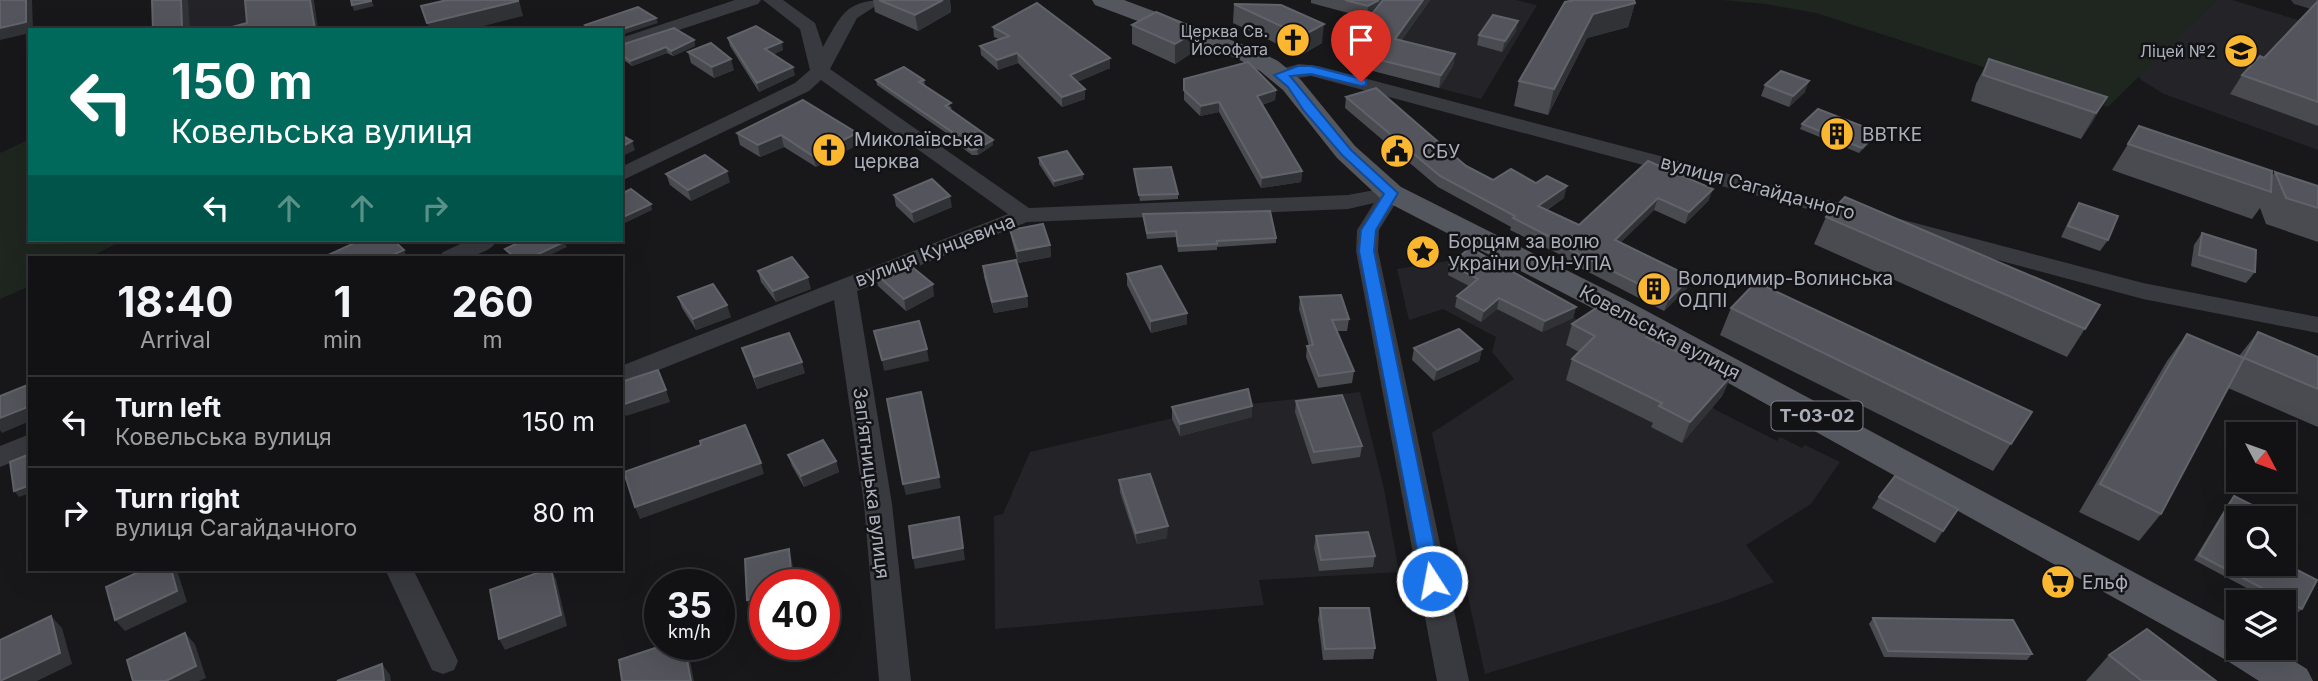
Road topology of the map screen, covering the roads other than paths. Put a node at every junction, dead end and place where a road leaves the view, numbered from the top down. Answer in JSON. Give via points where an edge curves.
{"nodes":[{"id":1,"x":752,"y":0,"type":"edge"},
{"id":2,"x":772,"y":0,"type":"edge"},
{"id":3,"x":876,"y":0,"type":"edge"},
{"id":4,"x":1103,"y":0,"type":"edge"},
{"id":5,"x":2300,"y":0,"type":"edge"},
{"id":6,"x":2318,"y":6,"type":"edge"},
{"id":7,"x":850,"y":15,"type":"junction"},
{"id":8,"x":809,"y":27,"type":"junction"},
{"id":9,"x":623,"y":43,"type":"edge"},
{"id":10,"x":820,"y":71,"type":"junction"},
{"id":11,"x":1280,"y":75,"type":"junction"},
{"id":12,"x":623,"y":175,"type":"edge"},
{"id":13,"x":1391,"y":193,"type":"junction"},
{"id":14,"x":1024,"y":215,"type":"junction"},
{"id":15,"x":483,"y":242,"type":"edge"},
{"id":16,"x":453,"y":256,"type":"edge"},
{"id":17,"x":844,"y":285,"type":"junction"},
{"id":18,"x":2318,"y":325,"type":"edge"},
{"id":19,"x":623,"y":375,"type":"edge"},
{"id":20,"x":28,"y":445,"type":"edge"},
{"id":21,"x":0,"y":457,"type":"edge"},
{"id":22,"x":400,"y":571,"type":"edge"},
{"id":23,"x":2226,"y":640,"type":"edge"},
{"id":24,"x":443,"y":660,"type":"dead end"},
{"id":25,"x":2260,"y":660,"type":"edge"},
{"id":26,"x":895,"y":681,"type":"edge"},
{"id":27,"x":1453,"y":681,"type":"edge"},
{"id":28,"x":2293,"y":681,"type":"edge"}],
"edges":[{"from":1,"to":9,"type":"street"},
{"from":2,"to":8,"type":"street"},
{"from":3,"to":7,"type":"street"},
{"from":4,"to":11,"type":"main road","name":"Ковельська вулиця","number":"Т-03-02","via":[[1244,53]]},
{"from":5,"to":6,"type":"street"},
{"from":7,"to":8,"type":"street"},
{"from":7,"to":10,"type":"street"},
{"from":8,"to":10,"type":"street"},
{"from":10,"to":12,"type":"street","via":[[802,87]]},
{"from":10,"to":14,"type":"street"},
{"from":11,"to":13,"type":"main road","name":"Ковельська вулиця","number":"Т-03-02","via":[[1346,152]]},
{"from":11,"to":18,"type":"street","name":"вулиця Сагайдачного","via":[[1311,70],[2143,290]]},
{"from":13,"to":14,"type":"street","name":"вулиця Кунцевича","via":[[1348,202]]},
{"from":13,"to":23,"type":"main road","name":"Ковельська вулиця","number":"Т-03-02","via":[[1617,308]]},
{"from":13,"to":27,"type":"street","via":[[1368,230],[1367,251]]},
{"from":14,"to":17,"type":"street","name":"вулиця Кунцевича"},
{"from":15,"to":16,"type":"street"},
{"from":17,"to":19,"type":"street","name":"вулиця Кунцевича"},
{"from":17,"to":26,"type":"street","name":"Запʼятницька вулиця","via":[[878,504]]},
{"from":20,"to":21,"type":"street"},
{"from":22,"to":24,"type":"street"},
{"from":25,"to":28,"type":"main road","name":"Ковельська вулиця","number":"Т-03-02"}]}
